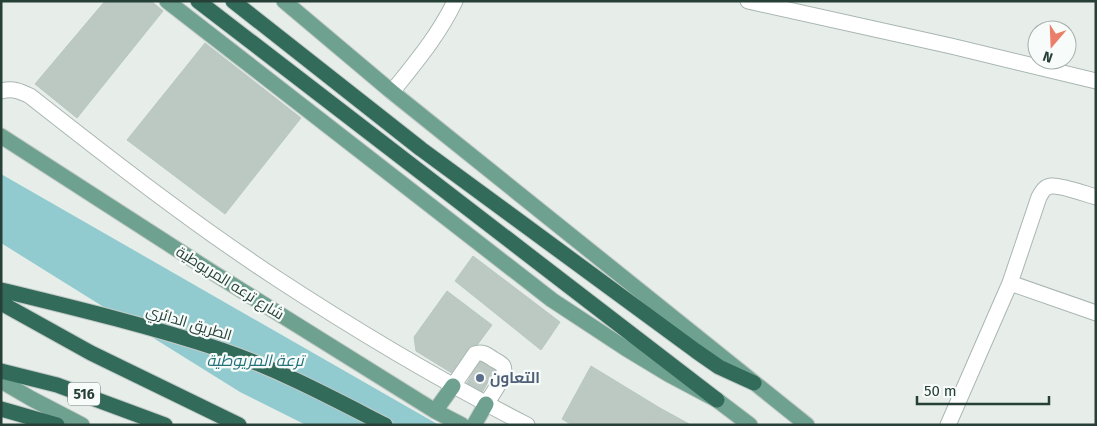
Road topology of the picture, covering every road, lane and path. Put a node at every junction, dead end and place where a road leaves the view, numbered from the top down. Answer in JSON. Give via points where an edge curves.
{"nodes":[{"id":1,"x":168,"y":1,"type":"edge"},
{"id":2,"x":198,"y":1,"type":"edge"},
{"id":3,"x":233,"y":1,"type":"edge"},
{"id":4,"x":284,"y":1,"type":"edge"},
{"id":5,"x":455,"y":1,"type":"edge"},
{"id":6,"x":748,"y":1,"type":"edge"},
{"id":7,"x":1096,"y":81,"type":"edge"},
{"id":8,"x":1,"y":91,"type":"edge"},
{"id":9,"x":392,"y":92,"type":"junction"},
{"id":10,"x":1,"y":136,"type":"edge"},
{"id":11,"x":1096,"y":197,"type":"edge"},
{"id":12,"x":1010,"y":283,"type":"junction"},
{"id":13,"x":1,"y":290,"type":"edge"},
{"id":14,"x":1,"y":303,"type":"edge"},
{"id":15,"x":1096,"y":313,"type":"edge"},
{"id":16,"x":1,"y":371,"type":"edge"},
{"id":17,"x":1,"y":381,"type":"edge"},
{"id":18,"x":754,"y":383,"type":"junction"},
{"id":19,"x":453,"y":386,"type":"junction"},
{"id":20,"x":717,"y":400,"type":"junction"},
{"id":21,"x":486,"y":404,"type":"junction"},
{"id":22,"x":1,"y":409,"type":"edge"},
{"id":23,"x":435,"y":411,"type":"junction"},
{"id":24,"x":57,"y":425,"type":"edge"},
{"id":25,"x":82,"y":425,"type":"edge"},
{"id":26,"x":165,"y":425,"type":"edge"},
{"id":27,"x":239,"y":425,"type":"edge"},
{"id":28,"x":385,"y":425,"type":"edge"},
{"id":29,"x":462,"y":425,"type":"edge"},
{"id":30,"x":474,"y":425,"type":"edge"},
{"id":31,"x":527,"y":425,"type":"edge"},
{"id":32,"x":750,"y":425,"type":"edge"},
{"id":33,"x":807,"y":425,"type":"edge"},
{"id":34,"x":948,"y":425,"type":"edge"}],
"edges":[{"from":1,"to":20,"type":"main road","via":[[552,300],[625,348]]},
{"from":2,"to":20,"type":"highway"},
{"from":3,"to":18,"type":"highway","via":[[421,149],[696,351]]},
{"from":4,"to":9,"type":"main road"},
{"from":5,"to":9,"type":"street","via":[[429,46]]},
{"from":6,"to":7,"type":"street"},
{"from":8,"to":19,"type":"street","via":[[11,89],[30,96],[276,278]]},
{"from":9,"to":18,"type":"main road"},
{"from":10,"to":23,"type":"main road","name":"شارع ترعه المريوطية"},
{"from":11,"to":12,"type":"street","via":[[1050,186],[1043,190]]},
{"from":12,"to":15,"type":"street"},
{"from":12,"to":34,"type":"street"},
{"from":13,"to":28,"type":"highway","name":"الطريق الدائري","via":[[223,351],[274,371]]},
{"from":14,"to":27,"type":"highway","via":[[90,353]]},
{"from":16,"to":26,"type":"highway","number":"516","via":[[57,385]]},
{"from":17,"to":25,"type":"main road"},
{"from":18,"to":33,"type":"main road"},
{"from":19,"to":21,"type":"street"},
{"from":19,"to":21,"type":"street","via":[[468,371],[475,354],[485,354],[503,367],[503,376],[492,384]]},
{"from":19,"to":23,"type":"main road"},
{"from":20,"to":32,"type":"main road"},
{"from":21,"to":30,"type":"main road"},
{"from":21,"to":31,"type":"street"},
{"from":22,"to":24,"type":"highway"},
{"from":23,"to":29,"type":"main road","name":"شارع ترعه المريوطية"}]}
